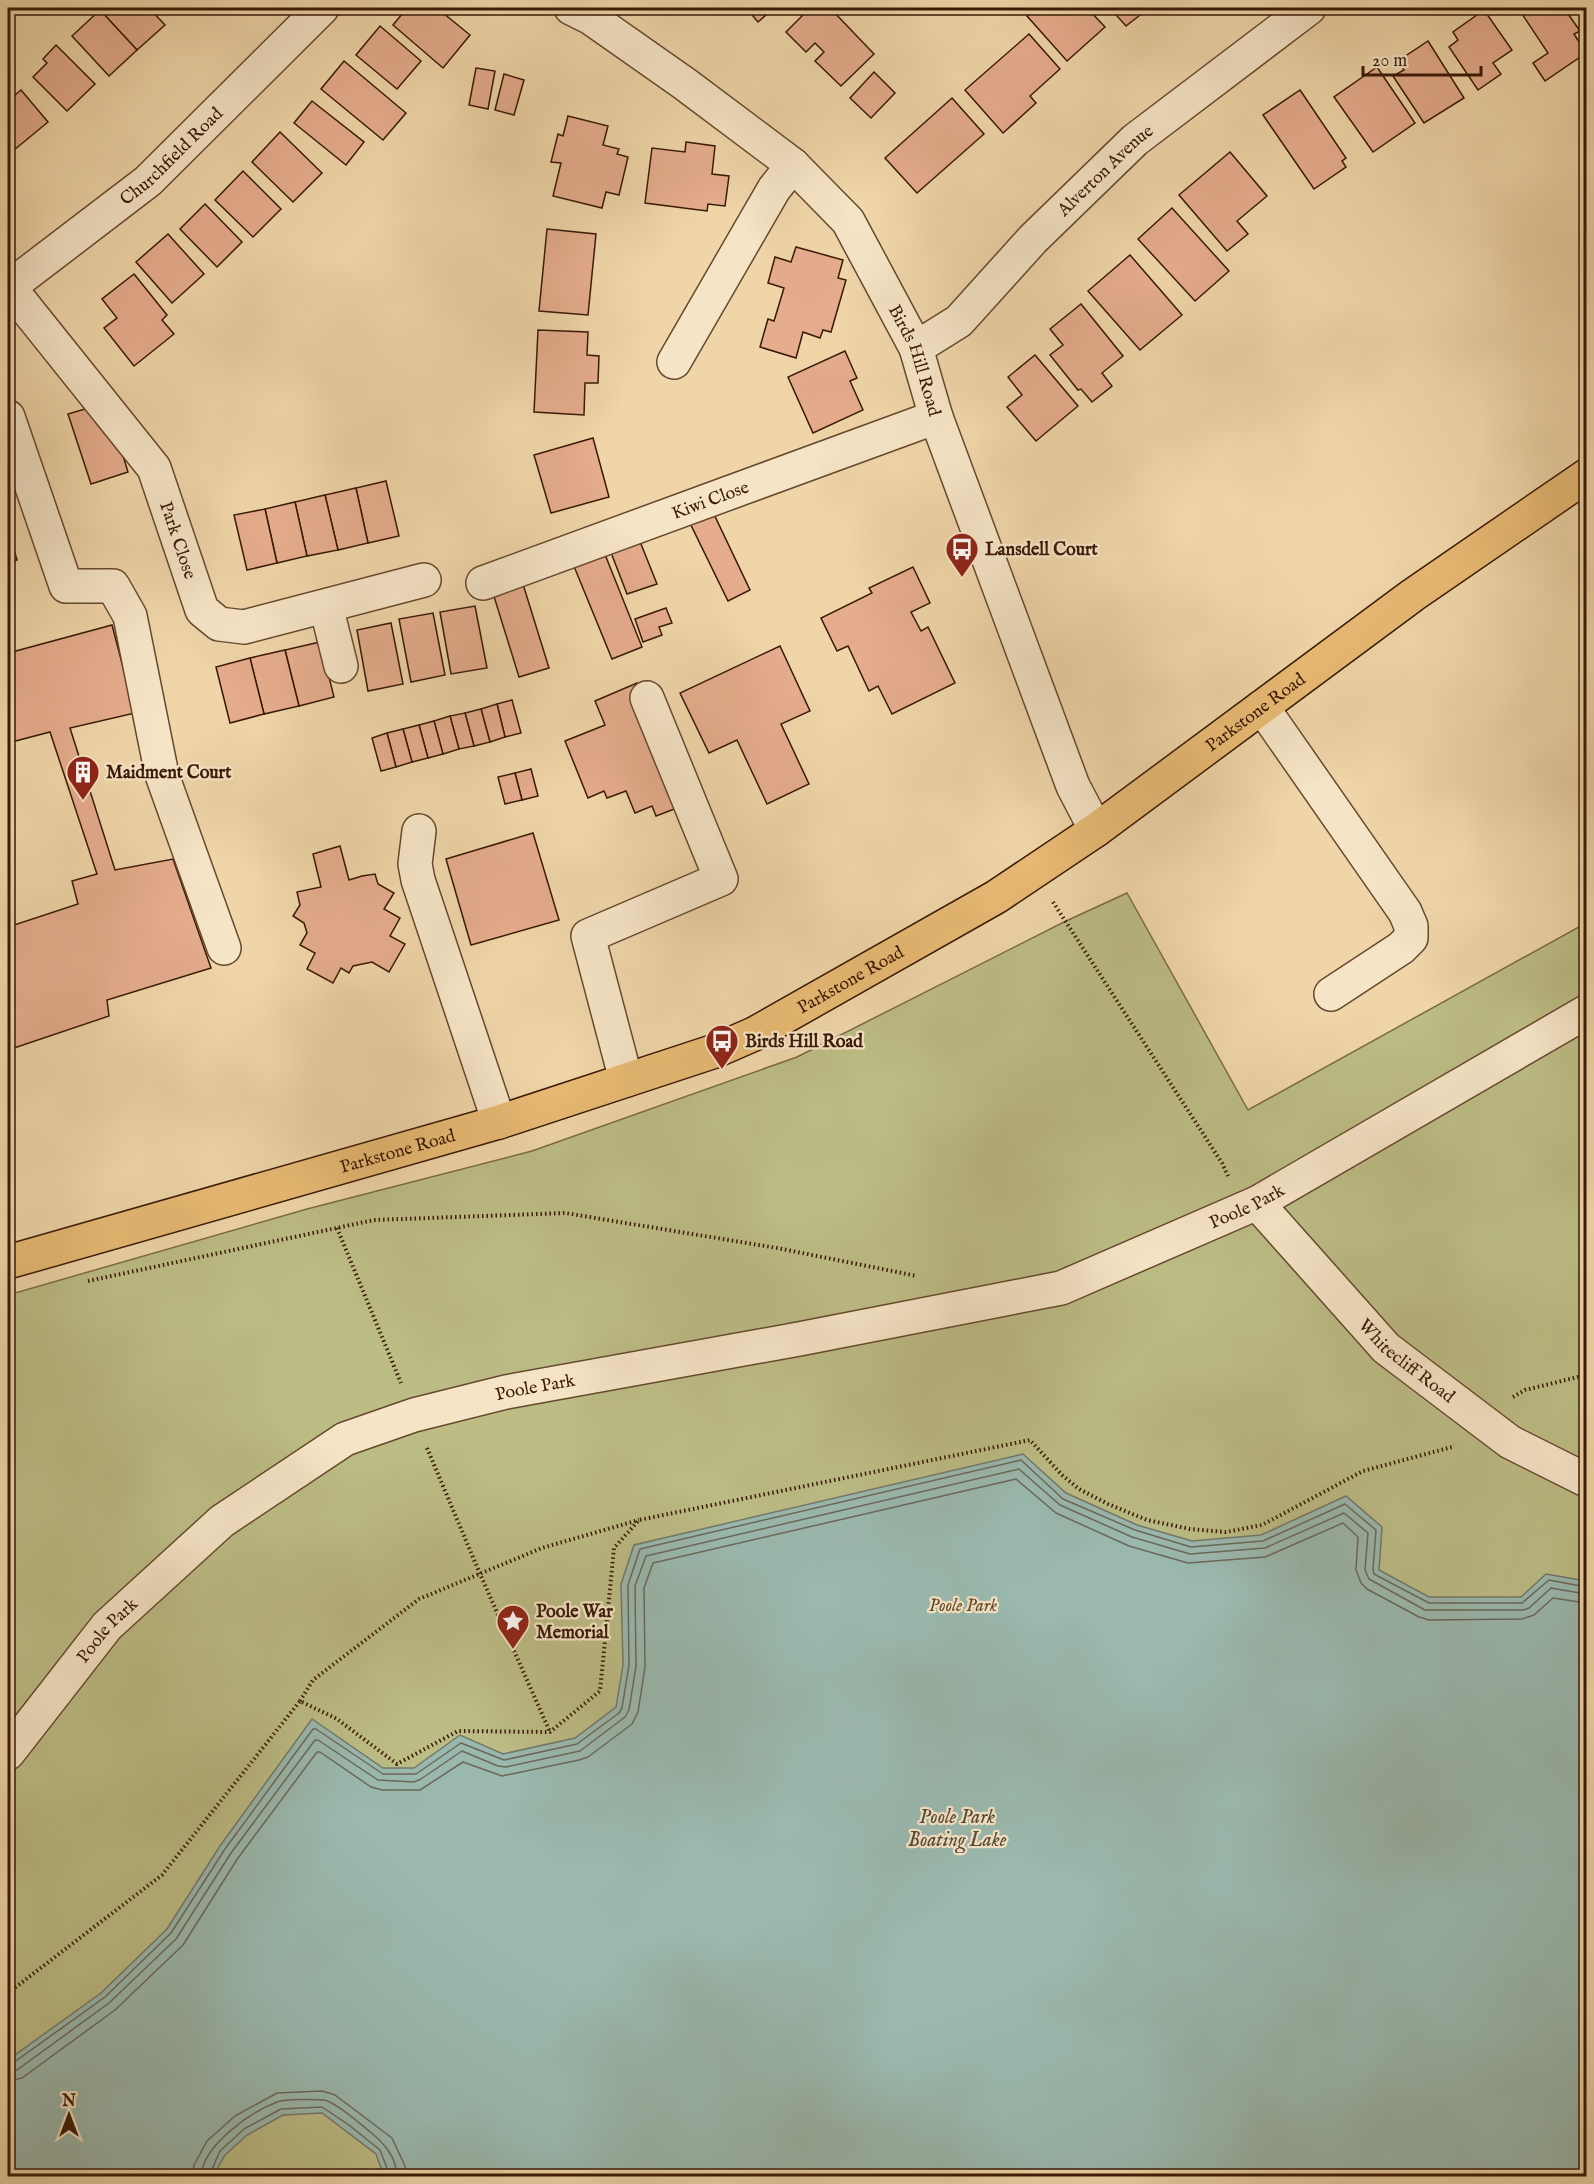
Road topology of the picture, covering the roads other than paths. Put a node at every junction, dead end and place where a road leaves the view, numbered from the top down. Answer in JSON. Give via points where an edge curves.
{"nodes":[{"id":1,"x":322,"y":8,"type":"edge"},
{"id":2,"x":571,"y":8,"type":"edge"},
{"id":3,"x":1309,"y":8,"type":"edge"},
{"id":4,"x":793,"y":165,"type":"junction"},
{"id":5,"x":8,"y":288,"type":"edge"},
{"id":6,"x":916,"y":348,"type":"junction"},
{"id":7,"x":674,"y":362,"type":"dead end"},
{"id":8,"x":8,"y":417,"type":"edge"},
{"id":9,"x":936,"y":417,"type":"junction"},
{"id":10,"x":1587,"y":476,"type":"edge"},
{"id":11,"x":424,"y":580,"type":"dead end"},
{"id":12,"x":483,"y":583,"type":"dead end"},
{"id":13,"x":326,"y":606,"type":"junction"},
{"id":14,"x":341,"y":666,"type":"dead end"},
{"id":15,"x":647,"y":698,"type":"dead end"},
{"id":16,"x":1262,"y":707,"type":"junction"},
{"id":17,"x":1096,"y":830,"type":"junction"},
{"id":18,"x":419,"y":831,"type":"dead end"},
{"id":19,"x":224,"y":948,"type":"dead end"},
{"id":20,"x":1331,"y":994,"type":"dead end"},
{"id":21,"x":1587,"y":1012,"type":"edge"},
{"id":22,"x":626,"y":1080,"type":"junction"},
{"id":23,"x":499,"y":1122,"type":"junction"},
{"id":24,"x":1257,"y":1203,"type":"junction"},
{"id":25,"x":8,"y":1262,"type":"edge"},
{"id":26,"x":1587,"y":1480,"type":"edge"},
{"id":27,"x":8,"y":1753,"type":"edge"}],
"edges":[{"from":1,"to":5,"type":"street","name":"Churchfield Road","via":[[148,181]]},
{"from":2,"to":4,"type":"street","name":"Birds Hill Road","via":[[685,84]]},
{"from":3,"to":6,"type":"street","name":"Alverton Avenue","via":[[1135,140],[1033,239],[959,321]]},
{"from":4,"to":6,"type":"street","name":"Birds Hill Road","via":[[848,221]]},
{"from":4,"to":7,"type":"street","via":[[774,189]]},
{"from":5,"to":13,"type":"street","name":"Park Close","via":[[154,468],[202,610],[219,624],[244,627]]},
{"from":6,"to":9,"type":"street","name":"Birds Hill Road"},
{"from":8,"to":19,"type":"street","via":[[66,586],[112,586],[130,616],[162,775]]},
{"from":9,"to":12,"type":"street","name":"Kiwi Close"},
{"from":9,"to":17,"type":"street","name":"Birds Hill Road","via":[[1073,786]]},
{"from":10,"to":16,"type":"main road","name":"Parkstone Road","via":[[1413,595]]},
{"from":11,"to":13,"type":"street","name":"Park Close"},
{"from":13,"to":14,"type":"street"},
{"from":15,"to":22,"type":"street","via":[[721,879],[588,936]]},
{"from":16,"to":17,"type":"main road","name":"Parkstone Road"},
{"from":16,"to":20,"type":"street","via":[[1411,926],[1411,938],[1401,948]]},
{"from":17,"to":22,"type":"main road","name":"Parkstone Road","via":[[996,897],[754,1034]]},
{"from":18,"to":23,"type":"street","via":[[415,864],[418,880]]},
{"from":21,"to":24,"type":"street","name":"Poole Park"},
{"from":22,"to":23,"type":"main road","name":"Parkstone Road"},
{"from":23,"to":25,"type":"main road","name":"Parkstone Road"},
{"from":24,"to":26,"type":"street","name":"Whitecliff Road","via":[[1386,1348],[1510,1442]]},
{"from":24,"to":27,"type":"street","name":"Poole Park","via":[[1061,1288],[506,1392],[414,1415],[345,1439],[222,1521],[107,1626]]}]}
